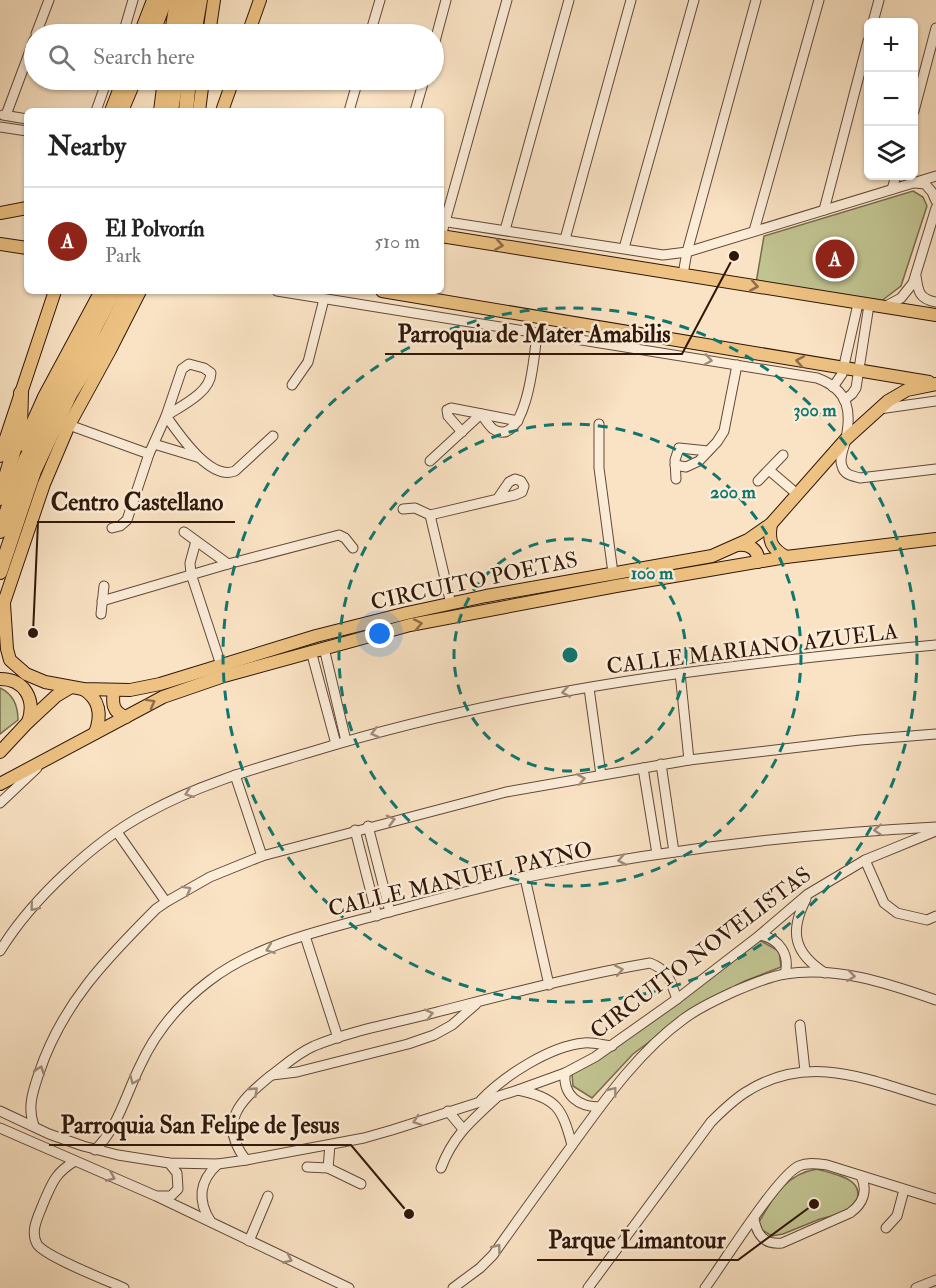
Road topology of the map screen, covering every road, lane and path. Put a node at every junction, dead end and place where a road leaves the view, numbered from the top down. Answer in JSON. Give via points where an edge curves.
{"nodes":[{"id":1,"x":49,"y":0,"type":"edge"},
{"id":2,"x":133,"y":0,"type":"edge"},
{"id":3,"x":153,"y":0,"type":"edge"},
{"id":4,"x":165,"y":0,"type":"edge"},
{"id":5,"x":177,"y":0,"type":"edge"},
{"id":6,"x":188,"y":0,"type":"edge"},
{"id":7,"x":200,"y":0,"type":"edge"},
{"id":8,"x":214,"y":0,"type":"edge"},
{"id":9,"x":260,"y":0,"type":"edge"},
{"id":10,"x":380,"y":0,"type":"edge"},
{"id":11,"x":446,"y":0,"type":"edge"},
{"id":12,"x":507,"y":0,"type":"edge"},
{"id":13,"x":569,"y":0,"type":"edge"},
{"id":14,"x":631,"y":0,"type":"edge"},
{"id":15,"x":694,"y":0,"type":"edge"},
{"id":16,"x":756,"y":0,"type":"edge"},
{"id":17,"x":819,"y":0,"type":"edge"},
{"id":18,"x":879,"y":0,"type":"edge"},
{"id":19,"x":874,"y":18,"type":"edge"},
{"id":20,"x":40,"y":24,"type":"edge"},
{"id":21,"x":126,"y":24,"type":"edge"},
{"id":22,"x":144,"y":24,"type":"edge"},
{"id":23,"x":156,"y":24,"type":"edge"},
{"id":24,"x":173,"y":24,"type":"edge"},
{"id":25,"x":184,"y":24,"type":"edge"},
{"id":26,"x":196,"y":24,"type":"edge"},
{"id":27,"x":210,"y":24,"type":"edge"},
{"id":28,"x":252,"y":24,"type":"edge"},
{"id":29,"x":373,"y":24,"type":"edge"},
{"id":30,"x":440,"y":24,"type":"edge"},
{"id":31,"x":936,"y":28,"type":"edge"},
{"id":32,"x":864,"y":56,"type":"edge"},
{"id":33,"x":24,"y":64,"type":"edge"},
{"id":34,"x":103,"y":90,"type":"edge"},
{"id":35,"x":119,"y":90,"type":"edge"},
{"id":36,"x":130,"y":90,"type":"edge"},
{"id":37,"x":164,"y":90,"type":"edge"},
{"id":38,"x":174,"y":90,"type":"edge"},
{"id":39,"x":188,"y":90,"type":"edge"},
{"id":40,"x":202,"y":90,"type":"edge"},
{"id":41,"x":229,"y":90,"type":"edge"},
{"id":42,"x":355,"y":90,"type":"edge"},
{"id":43,"x":421,"y":90,"type":"edge"},
{"id":44,"x":918,"y":96,"type":"edge"},
{"id":45,"x":97,"y":108,"type":"edge"},
{"id":46,"x":112,"y":108,"type":"edge"},
{"id":47,"x":123,"y":108,"type":"edge"},
{"id":48,"x":161,"y":108,"type":"edge"},
{"id":49,"x":171,"y":108,"type":"edge"},
{"id":50,"x":186,"y":108,"type":"edge"},
{"id":51,"x":199,"y":108,"type":"edge"},
{"id":52,"x":223,"y":108,"type":"edge"},
{"id":53,"x":350,"y":108,"type":"edge"},
{"id":54,"x":416,"y":108,"type":"edge"},
{"id":55,"x":3,"y":115,"type":"edge"},
{"id":56,"x":24,"y":118,"type":"edge"},
{"id":57,"x":0,"y":127,"type":"edge"},
{"id":58,"x":24,"y":131,"type":"edge"},
{"id":59,"x":936,"y":176,"type":"edge"},
{"id":60,"x":895,"y":180,"type":"edge"},
{"id":61,"x":915,"y":183,"type":"junction"},
{"id":62,"x":892,"y":189,"type":"junction"},
{"id":63,"x":936,"y":201,"type":"edge"},
{"id":64,"x":936,"y":208,"type":"edge"},
{"id":65,"x":24,"y":209,"type":"edge"},
{"id":66,"x":824,"y":210,"type":"junction"},
{"id":67,"x":0,"y":213,"type":"edge"},
{"id":68,"x":444,"y":218,"type":"edge"},
{"id":69,"x":444,"y":221,"type":"edge"},
{"id":70,"x":504,"y":230,"type":"junction"},
{"id":71,"x":754,"y":231,"type":"junction"},
{"id":72,"x":444,"y":236,"type":"edge"},
{"id":73,"x":565,"y":239,"type":"junction"},
{"id":74,"x":0,"y":244,"type":"edge"},
{"id":75,"x":24,"y":248,"type":"edge"},
{"id":76,"x":624,"y":248,"type":"junction"},
{"id":77,"x":687,"y":252,"type":"junction"},
{"id":78,"x":916,"y":273,"type":"junction"},
{"id":79,"x":683,"y":274,"type":"junction"},
{"id":80,"x":54,"y":294,"type":"edge"},
{"id":81,"x":100,"y":294,"type":"edge"},
{"id":82,"x":112,"y":294,"type":"edge"},
{"id":83,"x":128,"y":294,"type":"edge"},
{"id":84,"x":138,"y":294,"type":"edge"},
{"id":85,"x":295,"y":294,"type":"edge"},
{"id":86,"x":401,"y":294,"type":"edge"},
{"id":87,"x":324,"y":299,"type":"junction"},
{"id":88,"x":936,"y":302,"type":"edge"},
{"id":89,"x":863,"y":304,"type":"junction"},
{"id":90,"x":884,"y":307,"type":"junction"},
{"id":91,"x":507,"y":311,"type":"junction"},
{"id":92,"x":936,"y":315,"type":"edge"},
{"id":93,"x":504,"y":328,"type":"junction"},
{"id":94,"x":537,"y":333,"type":"junction"},
{"id":95,"x":737,"y":365,"type":"junction"},
{"id":96,"x":844,"y":368,"type":"junction"},
{"id":97,"x":858,"y":370,"type":"junction"},
{"id":98,"x":936,"y":384,"type":"edge"},
{"id":99,"x":292,"y":385,"type":"dead end"},
{"id":100,"x":833,"y":387,"type":"junction"},
{"id":101,"x":21,"y":393,"type":"junction"},
{"id":102,"x":844,"y":400,"type":"junction"},
{"id":103,"x":936,"y":400,"type":"edge"},
{"id":104,"x":879,"y":409,"type":"junction"},
{"id":105,"x":481,"y":414,"type":"junction"},
{"id":106,"x":166,"y":416,"type":"junction"},
{"id":107,"x":598,"y":424,"type":"dead end"},
{"id":108,"x":69,"y":425,"type":"junction"},
{"id":109,"x":462,"y":432,"type":"junction"},
{"id":110,"x":273,"y":436,"type":"dead end"},
{"id":111,"x":846,"y":439,"type":"junction"},
{"id":112,"x":154,"y":444,"type":"junction"},
{"id":113,"x":708,"y":451,"type":"junction"},
{"id":114,"x":149,"y":454,"type":"junction"},
{"id":115,"x":783,"y":455,"type":"dead end"},
{"id":116,"x":0,"y":456,"type":"edge"},
{"id":117,"x":197,"y":457,"type":"junction"},
{"id":118,"x":430,"y":461,"type":"dead end"},
{"id":119,"x":675,"y":465,"type":"junction"},
{"id":120,"x":936,"y":469,"type":"edge"},
{"id":121,"x":769,"y":470,"type":"junction"},
{"id":122,"x":675,"y":479,"type":"dead end"},
{"id":123,"x":758,"y":481,"type":"dead end"},
{"id":124,"x":797,"y":494,"type":"junction"},
{"id":125,"x":0,"y":498,"type":"edge"},
{"id":126,"x":498,"y":498,"type":"junction"},
{"id":127,"x":0,"y":506,"type":"edge"},
{"id":128,"x":403,"y":509,"type":"dead end"},
{"id":129,"x":426,"y":513,"type":"junction"},
{"id":130,"x":771,"y":524,"type":"junction"},
{"id":131,"x":112,"y":528,"type":"dead end"},
{"id":132,"x":0,"y":531,"type":"edge"},
{"id":133,"x":184,"y":532,"type":"dead end"},
{"id":134,"x":936,"y":539,"type":"edge"},
{"id":135,"x":196,"y":541,"type":"junction"},
{"id":136,"x":738,"y":545,"type":"junction"},
{"id":137,"x":353,"y":548,"type":"dead end"},
{"id":138,"x":786,"y":557,"type":"junction"},
{"id":139,"x":758,"y":562,"type":"junction"},
{"id":140,"x":228,"y":564,"type":"junction"},
{"id":141,"x":0,"y":572,"type":"edge"},
{"id":142,"x":613,"y":573,"type":"junction"},
{"id":143,"x":191,"y":574,"type":"junction"},
{"id":144,"x":104,"y":586,"type":"dead end"},
{"id":145,"x":102,"y":601,"type":"junction"},
{"id":146,"x":450,"y":604,"type":"junction"},
{"id":147,"x":2,"y":610,"type":"edge"},
{"id":148,"x":100,"y":614,"type":"dead end"},
{"id":149,"x":936,"y":645,"type":"edge"},
{"id":150,"x":324,"y":648,"type":"junction"},
{"id":151,"x":311,"y":651,"type":"junction"},
{"id":152,"x":221,"y":665,"type":"junction"},
{"id":153,"x":680,"y":673,"type":"junction"},
{"id":154,"x":0,"y":679,"type":"edge"},
{"id":155,"x":77,"y":688,"type":"junction"},
{"id":156,"x":589,"y":688,"type":"junction"},
{"id":157,"x":114,"y":690,"type":"junction"},
{"id":158,"x":126,"y":717,"type":"junction"},
{"id":159,"x":28,"y":722,"type":"junction"},
{"id":160,"x":96,"y":733,"type":"junction"},
{"id":161,"x":936,"y":734,"type":"edge"},
{"id":162,"x":341,"y":742,"type":"junction"},
{"id":163,"x":0,"y":752,"type":"edge"},
{"id":164,"x":689,"y":760,"type":"junction"},
{"id":165,"x":44,"y":761,"type":"junction"},
{"id":166,"x":661,"y":764,"type":"junction"},
{"id":167,"x":643,"y":768,"type":"junction"},
{"id":168,"x":235,"y":775,"type":"junction"},
{"id":169,"x":601,"y":775,"type":"junction"},
{"id":170,"x":0,"y":784,"type":"edge"},
{"id":171,"x":0,"y":803,"type":"edge"},
{"id":172,"x":368,"y":826,"type":"junction"},
{"id":173,"x":936,"y":827,"type":"edge"},
{"id":174,"x":355,"y":830,"type":"junction"},
{"id":175,"x":936,"y":831,"type":"edge"},
{"id":176,"x":117,"y":832,"type":"junction"},
{"id":177,"x":674,"y":852,"type":"junction"},
{"id":178,"x":657,"y":854,"type":"junction"},
{"id":179,"x":262,"y":856,"type":"junction"},
{"id":180,"x":865,"y":860,"type":"junction"},
{"id":181,"x":525,"y":878,"type":"junction"},
{"id":182,"x":808,"y":894,"type":"junction"},
{"id":183,"x":166,"y":902,"type":"junction"},
{"id":184,"x":390,"y":912,"type":"junction"},
{"id":185,"x":377,"y":916,"type":"junction"},
{"id":186,"x":933,"y":920,"type":"edge"},
{"id":187,"x":760,"y":935,"type":"junction"},
{"id":188,"x":305,"y":936,"type":"junction"},
{"id":189,"x":0,"y":951,"type":"edge"},
{"id":190,"x":825,"y":973,"type":"junction"},
{"id":191,"x":785,"y":974,"type":"junction"},
{"id":192,"x":549,"y":985,"type":"junction"},
{"id":193,"x":677,"y":999,"type":"junction"},
{"id":194,"x":936,"y":1000,"type":"edge"},
{"id":195,"x":478,"y":1002,"type":"junction"},
{"id":196,"x":800,"y":1025,"type":"dead end"},
{"id":197,"x":338,"y":1038,"type":"junction"},
{"id":198,"x":612,"y":1046,"type":"junction"},
{"id":199,"x":805,"y":1071,"type":"junction"},
{"id":200,"x":565,"y":1073,"type":"junction"},
{"id":201,"x":272,"y":1075,"type":"junction"},
{"id":202,"x":518,"y":1090,"type":"junction"},
{"id":203,"x":497,"y":1096,"type":"junction"},
{"id":204,"x":936,"y":1100,"type":"edge"},
{"id":205,"x":480,"y":1101,"type":"junction"},
{"id":206,"x":600,"y":1107,"type":"junction"},
{"id":207,"x":0,"y":1111,"type":"edge"},
{"id":208,"x":448,"y":1111,"type":"junction"},
{"id":209,"x":34,"y":1126,"type":"junction"},
{"id":210,"x":0,"y":1128,"type":"edge"},
{"id":211,"x":463,"y":1129,"type":"junction"},
{"id":212,"x":330,"y":1145,"type":"junction"},
{"id":213,"x":572,"y":1145,"type":"junction"},
{"id":214,"x":95,"y":1150,"type":"junction"},
{"id":215,"x":246,"y":1160,"type":"junction"},
{"id":216,"x":75,"y":1161,"type":"junction"},
{"id":217,"x":169,"y":1163,"type":"junction"},
{"id":218,"x":218,"y":1164,"type":"junction"},
{"id":219,"x":307,"y":1167,"type":"dead end"},
{"id":220,"x":328,"y":1168,"type":"junction"},
{"id":221,"x":441,"y":1168,"type":"dead end"},
{"id":222,"x":861,"y":1176,"type":"junction"},
{"id":223,"x":361,"y":1184,"type":"dead end"},
{"id":224,"x":904,"y":1190,"type":"junction"},
{"id":225,"x":156,"y":1196,"type":"junction"},
{"id":226,"x":268,"y":1196,"type":"dead end"},
{"id":227,"x":936,"y":1199,"type":"edge"},
{"id":228,"x":754,"y":1219,"type":"junction"},
{"id":229,"x":212,"y":1223,"type":"junction"},
{"id":230,"x":886,"y":1228,"type":"dead end"},
{"id":231,"x":249,"y":1241,"type":"junction"},
{"id":232,"x":936,"y":1280,"type":"edge"},
{"id":233,"x":124,"y":1288,"type":"edge"},
{"id":234,"x":349,"y":1288,"type":"edge"},
{"id":235,"x":454,"y":1288,"type":"edge"},
{"id":236,"x":588,"y":1288,"type":"edge"},
{"id":237,"x":705,"y":1288,"type":"edge"},
{"id":238,"x":916,"y":1288,"type":"edge"}],
"edges":[{"from":1,"to":20,"type":"street"},
{"from":2,"to":21,"type":"street"},
{"from":3,"to":22,"type":"main road"},
{"from":4,"to":23,"type":"highway"},
{"from":5,"to":24,"type":"highway"},
{"from":6,"to":25,"type":"highway"},
{"from":7,"to":26,"type":"highway"},
{"from":8,"to":27,"type":"main road"},
{"from":9,"to":28,"type":"main road"},
{"from":10,"to":29,"type":"street"},
{"from":11,"to":30,"type":"street"},
{"from":12,"to":68,"type":"street"},
{"from":13,"to":70,"type":"street"},
{"from":14,"to":73,"type":"street"},
{"from":15,"to":76,"type":"street"},
{"from":16,"to":77,"type":"street"},
{"from":17,"to":71,"type":"street"},
{"from":18,"to":19,"type":"street"},
{"from":31,"to":44,"type":"street"},
{"from":32,"to":66,"type":"street"},
{"from":33,"to":55,"type":"street"},
{"from":34,"to":45,"type":"street"},
{"from":35,"to":46,"type":"main road"},
{"from":36,"to":47,"type":"highway"},
{"from":37,"to":48,"type":"highway"},
{"from":38,"to":49,"type":"highway"},
{"from":39,"to":50,"type":"highway"},
{"from":40,"to":51,"type":"main road"},
{"from":41,"to":52,"type":"main road"},
{"from":42,"to":53,"type":"street"},
{"from":43,"to":54,"type":"street"},
{"from":55,"to":56,"type":"street"},
{"from":57,"to":58,"type":"street"},
{"from":59,"to":61,"type":"street"},
{"from":60,"to":62,"type":"street"},
{"from":61,"to":62,"type":"street"},
{"from":61,"to":63,"type":"street","via":[[925,184]]},
{"from":62,"to":66,"type":"street"},
{"from":64,"to":78,"type":"street"},
{"from":65,"to":67,"type":"main road"},
{"from":66,"to":71,"type":"street"},
{"from":69,"to":70,"type":"street"},
{"from":70,"to":73,"type":"street"},
{"from":71,"to":77,"type":"street"},
{"from":72,"to":79,"type":"main road","one_way":true},
{"from":73,"to":76,"type":"street"},
{"from":74,"to":75,"type":"main road"},
{"from":76,"to":77,"type":"street","via":[[663,255]]},
{"from":77,"to":79,"type":"street"},
{"from":78,"to":88,"type":"street","via":[[920,294]]},
{"from":78,"to":90,"type":"street","via":[[901,298]]},
{"from":79,"to":89,"type":"main road","one_way":true},
{"from":80,"to":101,"type":"main road"},
{"from":81,"to":127,"type":"highway","via":[[45,397]]},
{"from":82,"to":132,"type":"highway","via":[[25,461]]},
{"from":83,"to":141,"type":"highway","via":[[70,394],[34,471]]},
{"from":84,"to":108,"type":"main road"},
{"from":85,"to":87,"type":"street"},
{"from":86,"to":91,"type":"main road"},
{"from":87,"to":93,"type":"street"},
{"from":87,"to":99,"type":"street","via":[[308,362]]},
{"from":89,"to":90,"type":"main road"},
{"from":89,"to":96,"type":"street"},
{"from":89,"to":97,"type":"street"},
{"from":90,"to":92,"type":"main road"},
{"from":91,"to":93,"type":"street"},
{"from":96,"to":91,"type":"main road","one_way":true},
{"from":93,"to":94,"type":"street"},
{"from":94,"to":95,"type":"street","one_way":true},
{"from":94,"to":105,"type":"street","via":[[524,409],[518,421]]},
{"from":95,"to":100,"type":"street","via":[[817,378]]},
{"from":95,"to":113,"type":"street","via":[[724,431]]},
{"from":96,"to":97,"type":"main road"},
{"from":96,"to":100,"type":"street"},
{"from":97,"to":98,"type":"main road"},
{"from":97,"to":102,"type":"street","via":[[856,388]]},
{"from":98,"to":104,"type":"main road","name":"CIRCUITO POETAS","via":[[907,390]]},
{"from":100,"to":102,"type":"street"},
{"from":101,"to":116,"type":"main road"},
{"from":101,"to":125,"type":"highway","via":[[20,428]]},
{"from":102,"to":111,"type":"street","via":[[850,418]]},
{"from":103,"to":104,"type":"street"},
{"from":104,"to":111,"type":"main road","name":"CIRCUITO POETAS"},
{"from":105,"to":109,"type":"street"},
{"from":105,"to":109,"type":"street","via":[[447,410]]},
{"from":106,"to":106,"type":"street","via":[[182,369],[189,364],[211,373],[205,388]]},
{"from":106,"to":112,"type":"street"},
{"from":106,"to":117,"type":"street"},
{"from":107,"to":142,"type":"street","via":[[600,476]]},
{"from":108,"to":114,"type":"street"},
{"from":108,"to":147,"type":"main road","via":[[44,484]]},
{"from":109,"to":118,"type":"street"},
{"from":110,"to":117,"type":"street","via":[[229,473]]},
{"from":111,"to":120,"type":"street","via":[[840,460],[849,475],[860,478]]},
{"from":111,"to":124,"type":"main road","name":"CIRCUITO POETAS"},
{"from":112,"to":114,"type":"street"},
{"from":112,"to":117,"type":"street"},
{"from":113,"to":119,"type":"street","via":[[692,465]]},
{"from":113,"to":119,"type":"street","via":[[679,448]]},
{"from":114,"to":131,"type":"street","via":[[127,520]]},
{"from":115,"to":121,"type":"street"},
{"from":119,"to":122,"type":"street"},
{"from":121,"to":123,"type":"street"},
{"from":121,"to":124,"type":"street"},
{"from":124,"to":130,"type":"main road","name":"CIRCUITO POETAS"},
{"from":126,"to":126,"type":"street","via":[[515,479],[524,486],[522,492]]},
{"from":126,"to":129,"type":"street"},
{"from":128,"to":129,"type":"street","via":[[415,508]]},
{"from":129,"to":146,"type":"street"},
{"from":130,"to":136,"type":"main road","name":"CIRCUITO POETAS"},
{"from":130,"to":138,"type":"main road","via":[[773,549]]},
{"from":133,"to":135,"type":"street"},
{"from":134,"to":138,"type":"main road"},
{"from":135,"to":140,"type":"street"},
{"from":135,"to":143,"type":"street"},
{"from":136,"to":139,"type":"main road","via":[[753,549]]},
{"from":136,"to":142,"type":"main road","name":"CIRCUITO POETAS","via":[[695,560]]},
{"from":137,"to":140,"type":"street","via":[[339,535]]},
{"from":138,"to":139,"type":"main road"},
{"from":150,"to":139,"type":"main road","one_way":true,"via":[[410,625]]},
{"from":140,"to":143,"type":"street"},
{"from":142,"to":146,"type":"main road","name":"CIRCUITO POETAS"},
{"from":143,"to":145,"type":"street"},
{"from":143,"to":152,"type":"street"},
{"from":144,"to":145,"type":"street"},
{"from":145,"to":148,"type":"street"},
{"from":146,"to":152,"type":"main road","name":"CIRCUITO POETAS","via":[[316,636]]},
{"from":147,"to":155,"type":"main road","name":"CIRCUITO POETAS","via":[[10,660],[36,679]]},
{"from":149,"to":153,"type":"street","name":"CALLE MARIANO AZUELA"},
{"from":150,"to":151,"type":"main road"},
{"from":150,"to":162,"type":"street"},
{"from":158,"to":151,"type":"main road","one_way":true,"via":[[195,685]]},
{"from":151,"to":162,"type":"street"},
{"from":152,"to":157,"type":"main road","name":"CIRCUITO POETAS","via":[[160,684]]},
{"from":153,"to":156,"type":"street","name":"CALLE MARIANO AZUELA"},
{"from":153,"to":164,"type":"street"},
{"from":154,"to":159,"type":"main road","via":[[15,681],[27,692],[31,705]]},
{"from":155,"to":157,"type":"main road","name":"CIRCUITO POETAS"},
{"from":155,"to":159,"type":"main road","via":[[56,696]]},
{"from":155,"to":160,"type":"main road","via":[[94,698],[98,707]]},
{"from":156,"to":162,"type":"street","name":"CALLE MARIANO AZUELA","one_way":true,"via":[[490,706]]},
{"from":156,"to":169,"type":"street"},
{"from":157,"to":158,"type":"main road","via":[[113,706]]},
{"from":158,"to":160,"type":"main road"},
{"from":159,"to":163,"type":"main road"},
{"from":160,"to":165,"type":"main road"},
{"from":161,"to":164,"type":"street"},
{"from":162,"to":168,"type":"street","name":"CALLE MARIANO AZUELA"},
{"from":164,"to":166,"type":"street"},
{"from":165,"to":170,"type":"main road"},
{"from":165,"to":171,"type":"street"},
{"from":166,"to":167,"type":"street"},
{"from":166,"to":177,"type":"street"},
{"from":167,"to":169,"type":"street"},
{"from":167,"to":178,"type":"street"},
{"from":168,"to":176,"type":"street","name":"CALLE MARIANO AZUELA","one_way":true,"via":[[175,798]]},
{"from":168,"to":179,"type":"street"},
{"from":172,"to":169,"type":"street","one_way":true,"via":[[506,792]]},
{"from":172,"to":174,"type":"street"},
{"from":172,"to":184,"type":"street"},
{"from":173,"to":177,"type":"street","name":"CALLE MANUEL PAYNO","one_way":true,"via":[[866,830]]},
{"from":174,"to":179,"type":"street"},
{"from":174,"to":185,"type":"street"},
{"from":175,"to":180,"type":"street","name":"CIRCUITO NOVELISTAS"},
{"from":176,"to":183,"type":"street"},
{"from":176,"to":189,"type":"street","name":"CALLE MARIANO AZUELA","one_way":true,"via":[[38,901]]},
{"from":177,"to":178,"type":"street","name":"CALLE MANUEL PAYNO"},
{"from":178,"to":181,"type":"street","name":"CALLE MANUEL PAYNO","one_way":true},
{"from":183,"to":179,"type":"street","one_way":true,"via":[[210,877]]},
{"from":180,"to":182,"type":"street","name":"CIRCUITO NOVELISTAS"},
{"from":180,"to":186,"type":"street","via":[[890,909]]},
{"from":181,"to":184,"type":"street","name":"CALLE MANUEL PAYNO"},
{"from":181,"to":192,"type":"street"},
{"from":182,"to":187,"type":"street","name":"CIRCUITO NOVELISTAS"},
{"from":182,"to":190,"type":"street","via":[[797,922],[798,944],[804,957]]},
{"from":209,"to":183,"type":"street","one_way":true,"via":[[30,1116],[32,1093],[60,1024],[96,970]]},
{"from":184,"to":185,"type":"street","name":"CALLE MANUEL PAYNO"},
{"from":185,"to":188,"type":"street","name":"CALLE MANUEL PAYNO"},
{"from":187,"to":191,"type":"street","via":[[781,946],[786,957]]},
{"from":187,"to":193,"type":"street","name":"CIRCUITO NOVELISTAS"},
{"from":188,"to":197,"type":"street"},
{"from":188,"to":214,"type":"street","name":"CALLE MANUEL PAYNO","one_way":true,"via":[[228,968],[177,1010],[146,1053],[110,1132]]},
{"from":190,"to":191,"type":"street"},
{"from":190,"to":194,"type":"street","one_way":true,"via":[[880,981]]},
{"from":206,"to":191,"type":"street","one_way":true,"via":[[642,1057],[684,1019],[747,986]]},
{"from":192,"to":193,"type":"street","one_way":true,"via":[[651,963],[669,976]]},
{"from":192,"to":195,"type":"street"},
{"from":193,"to":198,"type":"street","name":"CIRCUITO NOVELISTAS"},
{"from":197,"to":195,"type":"street","one_way":true},
{"from":195,"to":201,"type":"street","via":[[434,1035],[297,1072]]},
{"from":196,"to":199,"type":"street"},
{"from":197,"to":201,"type":"street","via":[[296,1055]]},
{"from":198,"to":200,"type":"street","name":"CIRCUITO NOVELISTAS"},
{"from":198,"to":205,"type":"street","via":[[586,1043],[560,1049],[509,1075]]},
{"from":199,"to":204,"type":"street","via":[[854,1075]]},
{"from":199,"to":236,"type":"street","via":[[758,1085],[711,1122]]},
{"from":200,"to":202,"type":"street","name":"CIRCUITO NOVELISTAS"},
{"from":200,"to":206,"type":"street","via":[[564,1083],[570,1096],[585,1106]]},
{"from":215,"to":201,"type":"street","one_way":true,"via":[[233,1141],[235,1116],[241,1103]]},
{"from":202,"to":203,"type":"street","name":"CIRCUITO NOVELISTAS"},
{"from":202,"to":213,"type":"street","via":[[540,1095],[558,1108]]},
{"from":203,"to":205,"type":"street","name":"CIRCUITO NOVELISTAS"},
{"from":203,"to":211,"type":"street"},
{"from":205,"to":208,"type":"street","name":"CIRCUITO NOVELISTAS"},
{"from":206,"to":213,"type":"street"},
{"from":207,"to":209,"type":"street","name":"CIRCUITO NOVELISTAS"},
{"from":208,"to":211,"type":"street"},
{"from":208,"to":212,"type":"street","name":"CIRCUITO NOVELISTAS","one_way":true},
{"from":209,"to":214,"type":"street","name":"CIRCUITO NOVELISTAS"},
{"from":210,"to":216,"type":"street"},
{"from":211,"to":221,"type":"street"},
{"from":212,"to":215,"type":"street","name":"CIRCUITO NOVELISTAS"},
{"from":212,"to":220,"type":"street"},
{"from":235,"to":213,"type":"street","one_way":true,"via":[[493,1255]]},
{"from":214,"to":217,"type":"street","name":"CIRCUITO NOVELISTAS"},
{"from":215,"to":218,"type":"street","name":"CIRCUITO NOVELISTAS"},
{"from":216,"to":225,"type":"street","one_way":true},
{"from":216,"to":233,"type":"street","via":[[55,1178],[36,1222],[35,1238],[43,1251]]},
{"from":217,"to":218,"type":"street","name":"CIRCUITO NOVELISTAS"},
{"from":217,"to":225,"type":"street","via":[[178,1177],[178,1189],[171,1196]]},
{"from":218,"to":229,"type":"street","via":[[206,1176],[201,1192],[202,1207]]},
{"from":219,"to":220,"type":"street"},
{"from":220,"to":223,"type":"street"},
{"from":222,"to":224,"type":"street"},
{"from":222,"to":228,"type":"street","via":[[827,1165],[799,1166],[779,1184]]},
{"from":222,"to":228,"type":"street","via":[[866,1191],[857,1208],[782,1243],[765,1241]]},
{"from":224,"to":227,"type":"street"},
{"from":224,"to":230,"type":"street","via":[[897,1216]]},
{"from":225,"to":229,"type":"street"},
{"from":226,"to":231,"type":"street"},
{"from":228,"to":237,"type":"street"},
{"from":229,"to":231,"type":"street"},
{"from":231,"to":234,"type":"street","one_way":true},
{"from":232,"to":238,"type":"street"}]}
